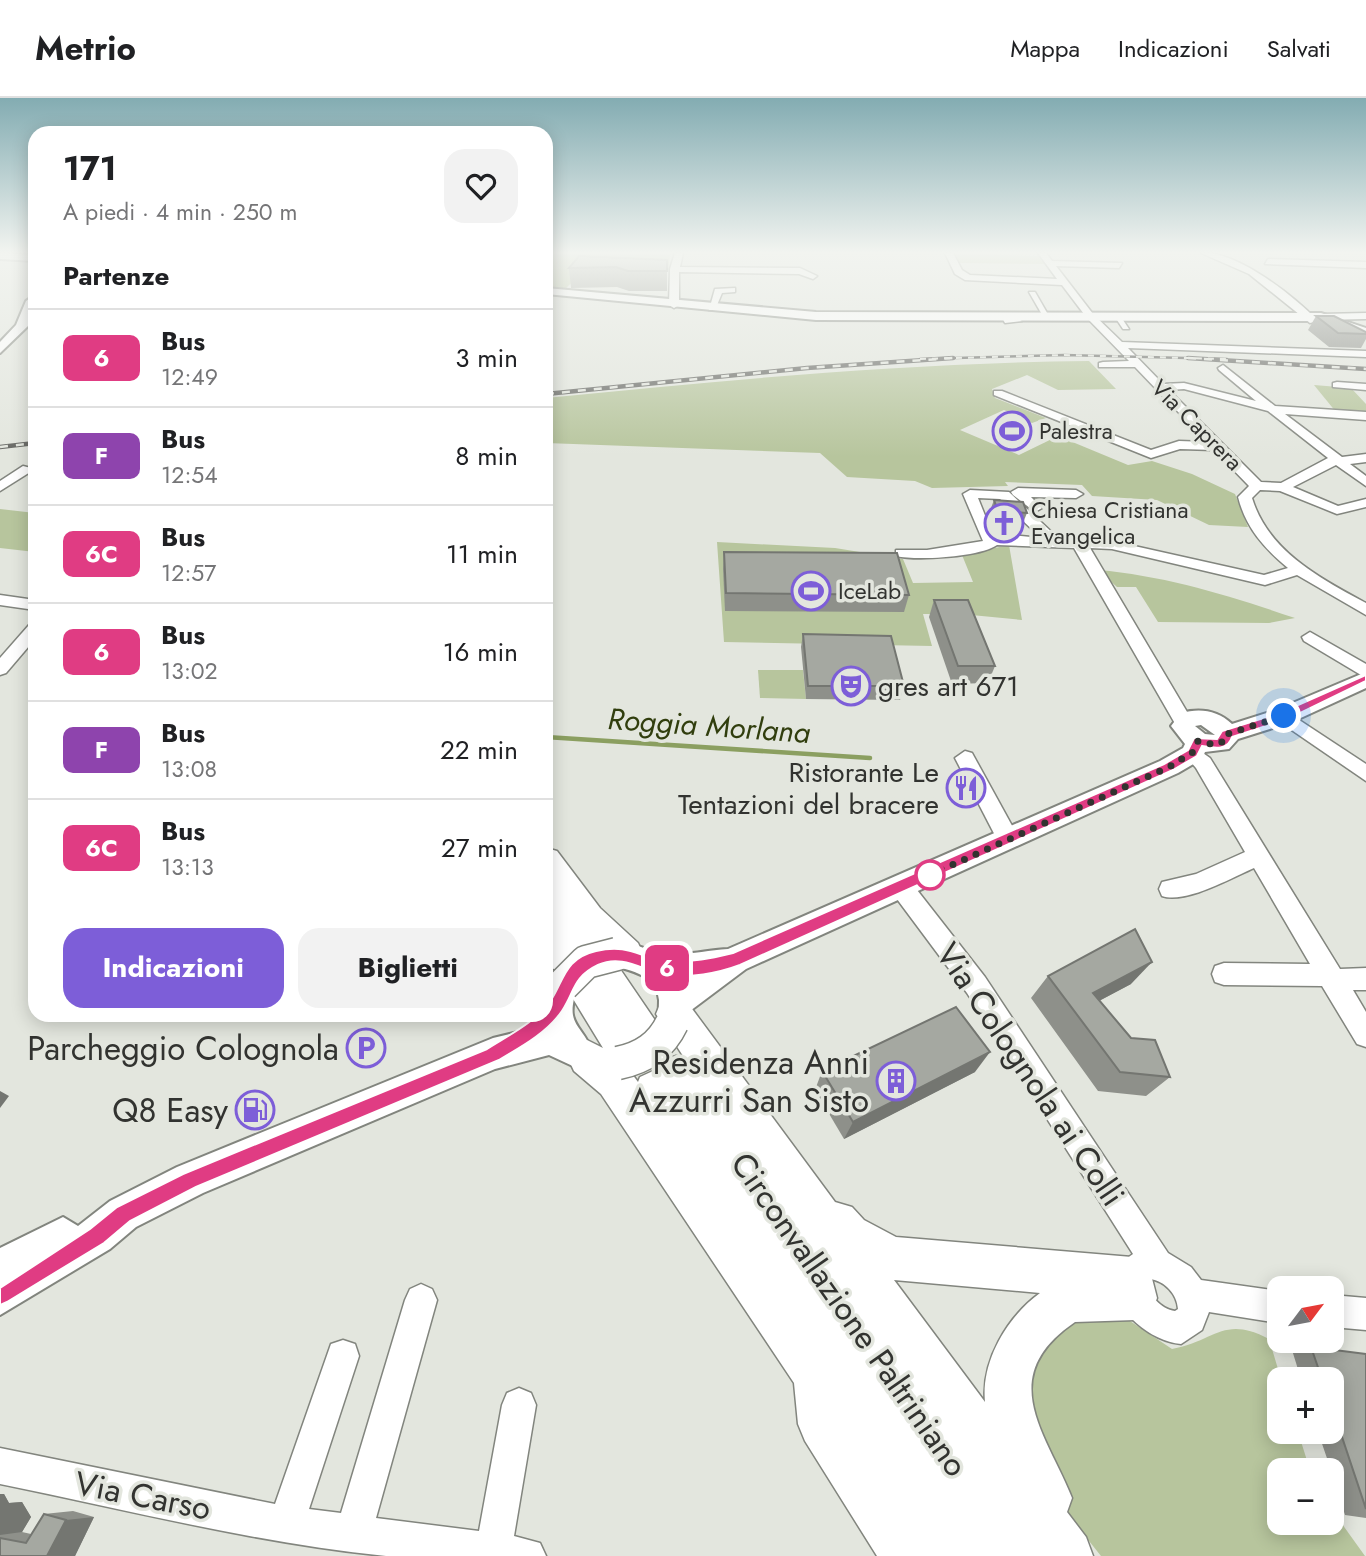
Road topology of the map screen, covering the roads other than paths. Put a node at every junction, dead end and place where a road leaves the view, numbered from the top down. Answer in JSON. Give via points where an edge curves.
{"nodes":[{"id":1,"x":24,"y":321,"type":"edge"},
{"id":2,"x":1095,"y":321,"type":"edge"},
{"id":3,"x":1121,"y":321,"type":"edge"},
{"id":4,"x":1326,"y":321,"type":"edge"},
{"id":5,"x":1354,"y":321,"type":"edge"},
{"id":6,"x":1344,"y":325,"type":"junction"},
{"id":7,"x":1126,"y":327,"type":"dead end"},
{"id":8,"x":1366,"y":334,"type":"edge"},
{"id":9,"x":1366,"y":342,"type":"edge"},
{"id":10,"x":1119,"y":345,"type":"junction"},
{"id":11,"x":0,"y":349,"type":"edge"},
{"id":12,"x":1366,"y":354,"type":"edge"},
{"id":13,"x":1134,"y":362,"type":"junction"},
{"id":14,"x":1103,"y":365,"type":"dead end"},
{"id":15,"x":1223,"y":368,"type":"dead end"},
{"id":16,"x":1337,"y":385,"type":"dead end"},
{"id":17,"x":1162,"y":387,"type":"junction"},
{"id":18,"x":1366,"y":387,"type":"edge"},
{"id":19,"x":998,"y":393,"type":"dead end"},
{"id":20,"x":1272,"y":409,"type":"junction"},
{"id":21,"x":1366,"y":416,"type":"edge"},
{"id":22,"x":1218,"y":446,"type":"junction"},
{"id":23,"x":1366,"y":458,"type":"edge"},
{"id":24,"x":1337,"y":461,"type":"junction"},
{"id":25,"x":28,"y":469,"type":"dead end"},
{"id":26,"x":1366,"y":482,"type":"edge"},
{"id":27,"x":4,"y":484,"type":"edge"},
{"id":28,"x":28,"y":484,"type":"edge"},
{"id":29,"x":1257,"y":486,"type":"junction"},
{"id":30,"x":1282,"y":487,"type":"junction"},
{"id":31,"x":1076,"y":494,"type":"dead end"},
{"id":32,"x":1366,"y":503,"type":"edge"},
{"id":33,"x":993,"y":540,"type":"junction"},
{"id":34,"x":1066,"y":542,"type":"junction"},
{"id":35,"x":901,"y":553,"type":"dead end"},
{"id":36,"x":1297,"y":570,"type":"junction"},
{"id":37,"x":0,"y":600,"type":"edge"},
{"id":38,"x":28,"y":604,"type":"edge"},
{"id":39,"x":1366,"y":610,"type":"edge"},
{"id":40,"x":28,"y":636,"type":"edge"},
{"id":41,"x":1310,"y":637,"type":"dead end"},
{"id":42,"x":3,"y":661,"type":"edge"},
{"id":43,"x":1366,"y":671,"type":"edge"},
{"id":44,"x":1366,"y":679,"type":"edge"},
{"id":45,"x":1284,"y":716,"type":"junction"},
{"id":46,"x":1192,"y":738,"type":"junction"},
{"id":47,"x":965,"y":758,"type":"dead end"},
{"id":48,"x":1366,"y":774,"type":"edge"},
{"id":49,"x":1008,"y":839,"type":"junction"},
{"id":50,"x":1261,"y":855,"type":"junction"},
{"id":51,"x":553,"y":870,"type":"edge"},
{"id":52,"x":902,"y":888,"type":"junction"},
{"id":53,"x":1170,"y":889,"type":"dead end"},
{"id":54,"x":553,"y":908,"type":"edge"},
{"id":55,"x":735,"y":960,"type":"junction"},
{"id":56,"x":656,"y":966,"type":"junction"},
{"id":57,"x":1224,"y":974,"type":"dead end"},
{"id":58,"x":582,"y":975,"type":"edge"},
{"id":59,"x":1331,"y":977,"type":"junction"},
{"id":60,"x":1366,"y":979,"type":"edge"},
{"id":61,"x":553,"y":1007,"type":"edge"},
{"id":62,"x":539,"y":1022,"type":"edge"},
{"id":63,"x":1366,"y":1035,"type":"edge"},
{"id":64,"x":640,"y":1046,"type":"junction"},
{"id":65,"x":493,"y":1054,"type":"junction"},
{"id":66,"x":766,"y":1140,"type":"junction"},
{"id":67,"x":123,"y":1214,"type":"junction"},
{"id":68,"x":0,"y":1269,"type":"edge"},
{"id":69,"x":1141,"y":1280,"type":"junction"},
{"id":70,"x":1191,"y":1294,"type":"junction"},
{"id":71,"x":0,"y":1295,"type":"edge"},
{"id":72,"x":421,"y":1300,"type":"dead end"},
{"id":73,"x":1267,"y":1305,"type":"edge"},
{"id":74,"x":1344,"y":1312,"type":"edge"},
{"id":75,"x":1366,"y":1314,"type":"edge"},
{"id":76,"x":343,"y":1356,"type":"dead end"},
{"id":77,"x":519,"y":1405,"type":"dead end"},
{"id":78,"x":0,"y":1466,"type":"edge"},
{"id":79,"x":286,"y":1524,"type":"junction"},
{"id":80,"x":353,"y":1533,"type":"junction"},
{"id":81,"x":914,"y":1552,"type":"edge"},
{"id":82,"x":510,"y":1554,"type":"edge"},
{"id":83,"x":975,"y":1556,"type":"edge"},
{"id":84,"x":1021,"y":1556,"type":"edge"},
{"id":85,"x":1067,"y":1556,"type":"edge"},
{"id":86,"x":1088,"y":1556,"type":"edge"}],
"edges":[{"from":1,"to":11,"type":"main road"},
{"from":2,"to":10,"type":"street","name":"Via Caprera"},
{"from":3,"to":7,"type":"street"},
{"from":4,"to":6,"type":"main road"},
{"from":5,"to":6,"type":"street"},
{"from":6,"to":8,"type":"main road"},
{"from":6,"to":9,"type":"street"},
{"from":10,"to":12,"type":"street"},
{"from":10,"to":13,"type":"street","name":"Via Caprera"},
{"from":13,"to":14,"type":"street","name":"Via Caprera"},
{"from":13,"to":17,"type":"street","name":"Via Caprera"},
{"from":15,"to":20,"type":"street"},
{"from":16,"to":18,"type":"street"},
{"from":17,"to":20,"type":"street","via":[[1184,386]]},
{"from":17,"to":22,"type":"street","name":"Via Caprera"},
{"from":19,"to":22,"type":"street","via":[[1151,454],[1179,445]]},
{"from":20,"to":21,"type":"street"},
{"from":20,"to":24,"type":"street"},
{"from":22,"to":29,"type":"street","name":"Via Caprera"},
{"from":23,"to":24,"type":"street"},
{"from":24,"to":26,"type":"street"},
{"from":24,"to":30,"type":"street"},
{"from":25,"to":27,"type":"street"},
{"from":27,"to":28,"type":"street"},
{"from":29,"to":30,"type":"street"},
{"from":29,"to":36,"type":"street","via":[[1245,497],[1248,515]]},
{"from":30,"to":32,"type":"street","via":[[1337,510]]},
{"from":31,"to":34,"type":"street","via":[[1018,492]]},
{"from":33,"to":34,"type":"street"},
{"from":33,"to":34,"type":"street","via":[[986,536],[970,494],[1004,495]]},
{"from":33,"to":35,"type":"street","via":[[987,545],[927,554]]},
{"from":34,"to":36,"type":"street","via":[[1137,549],[1265,580]]},
{"from":34,"to":46,"type":"street"},
{"from":36,"to":39,"type":"street"},
{"from":37,"to":38,"type":"street"},
{"from":40,"to":42,"type":"street"},
{"from":41,"to":43,"type":"street"},
{"from":44,"to":45,"type":"main road"},
{"from":45,"to":46,"type":"main road","via":[[1227,734],[1219,744]]},
{"from":45,"to":48,"type":"street"},
{"from":46,"to":49,"type":"main road","via":[[1169,767]]},
{"from":46,"to":50,"type":"street"},
{"from":47,"to":49,"type":"street"},
{"from":49,"to":52,"type":"main road"},
{"from":50,"to":53,"type":"street","via":[[1200,882]]},
{"from":50,"to":59,"type":"street"},
{"from":51,"to":58,"type":"highway","via":[[588,918]]},
{"from":52,"to":55,"type":"main road"},
{"from":52,"to":69,"type":"street","name":"Via Colognola ai Colli","via":[[1027,1061]]},
{"from":54,"to":58,"type":"highway"},
{"from":55,"to":56,"type":"main road","via":[[695,968]]},
{"from":55,"to":64,"type":"main road"},
{"from":56,"to":58,"type":"main road"},
{"from":56,"to":64,"type":"main road","via":[[667,979]]},
{"from":57,"to":59,"type":"street"},
{"from":58,"to":61,"type":"main road"},
{"from":58,"to":64,"type":"highway","name":"Circonvallazione Paltriniano"},
{"from":58,"to":64,"type":"main road","via":[[561,1033]]},
{"from":59,"to":60,"type":"street"},
{"from":59,"to":63,"type":"street"},
{"from":62,"to":65,"type":"main road"},
{"from":64,"to":65,"type":"main road","via":[[550,1040]]},
{"from":64,"to":66,"type":"highway"},
{"from":64,"to":81,"type":"highway","via":[[614,1081],[817,1380]]},
{"from":64,"to":83,"type":"highway","name":"Circonvallazione Paltriniano"},
{"from":64,"to":84,"type":"highway","name":"Circonvallazione Paltriniano","via":[[784,1220]]},
{"from":65,"to":67,"type":"main road","via":[[190,1181]]},
{"from":66,"to":69,"type":"highway","via":[[849,1235],[892,1258]]},
{"from":66,"to":85,"type":"highway"},
{"from":67,"to":68,"type":"main road","via":[[99,1219]]},
{"from":67,"to":71,"type":"main road","via":[[97,1236]]},
{"from":69,"to":70,"type":"street","via":[[1172,1269]]},
{"from":69,"to":70,"type":"street","via":[[1150,1318],[1171,1329],[1181,1328],[1193,1315]]},
{"from":69,"to":86,"type":"highway","via":[[1070,1301],[1038,1324],[1012,1362],[1010,1419],[1023,1458]]},
{"from":70,"to":73,"type":"street"},
{"from":72,"to":80,"type":"street"},
{"from":74,"to":75,"type":"street"},
{"from":76,"to":79,"type":"street"},
{"from":77,"to":82,"type":"street","name":"Via Carso"},
{"from":78,"to":79,"type":"street","name":"Via Carso"},
{"from":79,"to":80,"type":"street","name":"Via Carso"},
{"from":80,"to":82,"type":"street","name":"Via Carso"}]}
